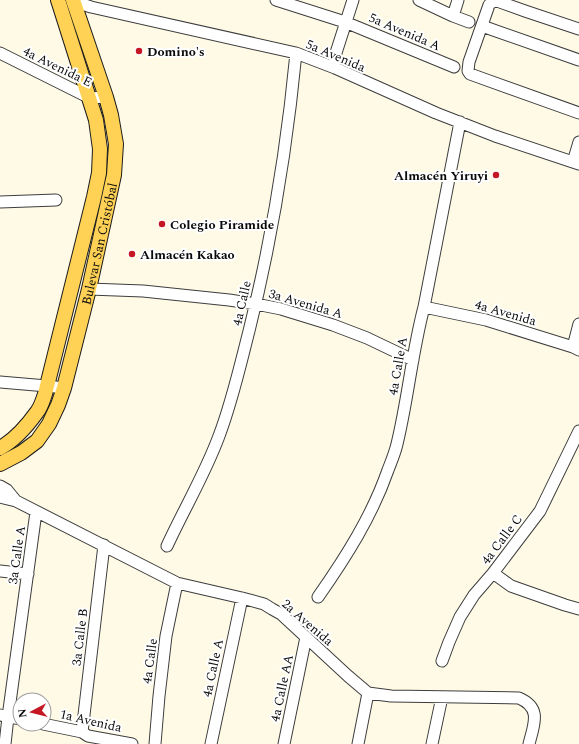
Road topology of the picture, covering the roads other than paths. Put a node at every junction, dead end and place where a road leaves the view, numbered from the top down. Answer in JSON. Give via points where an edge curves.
{"nodes":[{"id":1,"x":58,"y":0,"type":"edge"},
{"id":2,"x":72,"y":0,"type":"edge"},
{"id":3,"x":276,"y":0,"type":"edge"},
{"id":4,"x":353,"y":0,"type":"edge"},
{"id":5,"x":419,"y":0,"type":"edge"},
{"id":6,"x":458,"y":0,"type":"edge"},
{"id":7,"x":453,"y":16,"type":"junction"},
{"id":8,"x":346,"y":22,"type":"junction"},
{"id":9,"x":469,"y":22,"type":"dead end"},
{"id":10,"x":482,"y":26,"type":"junction"},
{"id":11,"x":579,"y":29,"type":"edge"},
{"id":12,"x":296,"y":53,"type":"junction"},
{"id":13,"x":0,"y":54,"type":"edge"},
{"id":14,"x":579,"y":60,"type":"edge"},
{"id":15,"x":454,"y":67,"type":"dead end"},
{"id":16,"x":335,"y":68,"type":"junction"},
{"id":17,"x":106,"y":97,"type":"junction"},
{"id":18,"x":90,"y":98,"type":"junction"},
{"id":19,"x":579,"y":113,"type":"edge"},
{"id":20,"x":460,"y":122,"type":"junction"},
{"id":21,"x":579,"y":142,"type":"edge"},
{"id":22,"x":576,"y":163,"type":"edge"},
{"id":23,"x":56,"y":200,"type":"dead end"},
{"id":24,"x":0,"y":202,"type":"edge"},
{"id":25,"x":89,"y":289,"type":"junction"},
{"id":26,"x":256,"y":304,"type":"junction"},
{"id":27,"x":424,"y":307,"type":"junction"},
{"id":28,"x":579,"y":324,"type":"edge"},
{"id":29,"x":576,"y":349,"type":"edge"},
{"id":30,"x":413,"y":360,"type":"junction"},
{"id":31,"x":0,"y":382,"type":"edge"},
{"id":32,"x":47,"y":386,"type":"junction"},
{"id":33,"x":64,"y":388,"type":"junction"},
{"id":34,"x":579,"y":431,"type":"edge"},
{"id":35,"x":0,"y":448,"type":"edge"},
{"id":36,"x":0,"y":464,"type":"edge"},
{"id":37,"x":0,"y":486,"type":"edge"},
{"id":38,"x":0,"y":497,"type":"edge"},
{"id":39,"x":16,"y":501,"type":"junction"},
{"id":40,"x":36,"y":512,"type":"junction"},
{"id":41,"x":104,"y":546,"type":"junction"},
{"id":42,"x":167,"y":546,"type":"dead end"},
{"id":43,"x":0,"y":570,"type":"edge"},
{"id":44,"x":494,"y":573,"type":"junction"},
{"id":45,"x":28,"y":574,"type":"junction"},
{"id":46,"x":177,"y":583,"type":"junction"},
{"id":47,"x":318,"y":597,"type":"dead end"},
{"id":48,"x":242,"y":598,"type":"junction"},
{"id":49,"x":579,"y":609,"type":"edge"},
{"id":50,"x":306,"y":637,"type":"junction"},
{"id":51,"x":442,"y":661,"type":"dead end"},
{"id":52,"x":368,"y":693,"type":"junction"},
{"id":53,"x":442,"y":696,"type":"junction"},
{"id":54,"x":4,"y":716,"type":"edge"},
{"id":55,"x":52,"y":727,"type":"edge"},
{"id":56,"x":86,"y":737,"type":"edge"},
{"id":57,"x":6,"y":744,"type":"edge"},
{"id":58,"x":132,"y":744,"type":"edge"},
{"id":59,"x":155,"y":744,"type":"edge"},
{"id":60,"x":211,"y":744,"type":"edge"},
{"id":61,"x":284,"y":744,"type":"edge"},
{"id":62,"x":358,"y":744,"type":"edge"},
{"id":63,"x":432,"y":744,"type":"edge"},
{"id":64,"x":529,"y":744,"type":"edge"}],
"edges":[{"from":1,"to":18,"type":"main road","name":"Bulevar San Cristóbal"},
{"from":2,"to":12,"type":"street","name":"5a Avenida","via":[[91,7]]},
{"from":2,"to":17,"type":"main road","name":"Bulevar San Cristóbal"},
{"from":3,"to":8,"type":"street","name":"5a Avenida A"},
{"from":4,"to":8,"type":"street"},
{"from":5,"to":7,"type":"street"},
{"from":6,"to":7,"type":"street"},
{"from":7,"to":9,"type":"street"},
{"from":8,"to":15,"type":"street","name":"5a Avenida A"},
{"from":8,"to":16,"type":"street","via":[[335,56]]},
{"from":10,"to":11,"type":"street","via":[[489,5],[497,1]]},
{"from":10,"to":14,"type":"street"},
{"from":10,"to":19,"type":"street","via":[[469,62],[470,74]]},
{"from":12,"to":16,"type":"street","name":"5a Avenida"},
{"from":12,"to":26,"type":"street","name":"4a Calle","via":[[280,179]]},
{"from":13,"to":18,"type":"street","name":"4a Avenida E"},
{"from":16,"to":20,"type":"street","name":"5a Avenida","via":[[413,104]]},
{"from":17,"to":18,"type":"street","name":"4a Avenida E"},
{"from":17,"to":25,"type":"main road","name":"Bulevar San Cristóbal","via":[[116,144],[114,176]]},
{"from":18,"to":32,"type":"main road","name":"Bulevar San Cristóbal","via":[[100,149],[99,173]]},
{"from":20,"to":22,"type":"street","name":"5a Avenida"},
{"from":20,"to":27,"type":"street","name":"4a Calle A"},
{"from":21,"to":22,"type":"street"},
{"from":23,"to":24,"type":"street"},
{"from":25,"to":26,"type":"street","name":"3a Avenida A","via":[[143,291]]},
{"from":25,"to":33,"type":"main road","name":"Bulevar San Cristóbal"},
{"from":26,"to":30,"type":"street","name":"3a Avenida A","via":[[333,325]]},
{"from":26,"to":42,"type":"street","name":"4a Calle","via":[[240,370],[219,437]]},
{"from":27,"to":29,"type":"street","name":"4a Avenida","via":[[486,320]]},
{"from":27,"to":30,"type":"street","name":"4a Calle A"},
{"from":28,"to":29,"type":"street"},
{"from":30,"to":47,"type":"street","name":"4a Calle A","via":[[397,445],[381,491],[346,556]]},
{"from":31,"to":32,"type":"street"},
{"from":32,"to":33,"type":"street"},
{"from":32,"to":35,"type":"main road","name":"Bulevar San Cristóbal","via":[[38,411],[14,438]]},
{"from":33,"to":36,"type":"main road","name":"Bulevar San Cristóbal","via":[[49,424],[37,440],[21,454]]},
{"from":34,"to":44,"type":"street","name":"4a Calle C","via":[[540,511]]},
{"from":37,"to":39,"type":"street","name":"2a Avenida"},
{"from":38,"to":39,"type":"street","name":"2a Avenida"},
{"from":39,"to":40,"type":"street","name":"2a Avenida"},
{"from":40,"to":41,"type":"street","name":"2a Avenida"},
{"from":40,"to":45,"type":"street","name":"3a Calle A"},
{"from":41,"to":46,"type":"street","name":"2a Avenida"},
{"from":41,"to":56,"type":"street","name":"3a Calle B"},
{"from":43,"to":45,"type":"street"},
{"from":44,"to":49,"type":"street","via":[[511,586]]},
{"from":44,"to":51,"type":"street","name":"4a Calle C","via":[[474,595],[460,617]]},
{"from":45,"to":54,"type":"street","name":"3a Calle A"},
{"from":46,"to":48,"type":"street","name":"2a Avenida"},
{"from":46,"to":59,"type":"street","name":"4a Calle","via":[[166,636]]},
{"from":48,"to":50,"type":"street","name":"2a Avenida","via":[[264,604],[281,614]]},
{"from":48,"to":60,"type":"street","name":"4a Calle A"},
{"from":50,"to":52,"type":"street","name":"2a Avenida"},
{"from":50,"to":61,"type":"street","name":"4a Calle AA"},
{"from":52,"to":53,"type":"street","via":[[391,696]]},
{"from":52,"to":62,"type":"street"},
{"from":53,"to":63,"type":"street"},
{"from":53,"to":64,"type":"street","via":[[519,698],[532,707],[534,715]]},
{"from":54,"to":57,"type":"street","name":"3a Calle A"},
{"from":55,"to":56,"type":"street","name":"1a Avenida"},
{"from":56,"to":58,"type":"street","name":"1a Avenida"}]}
